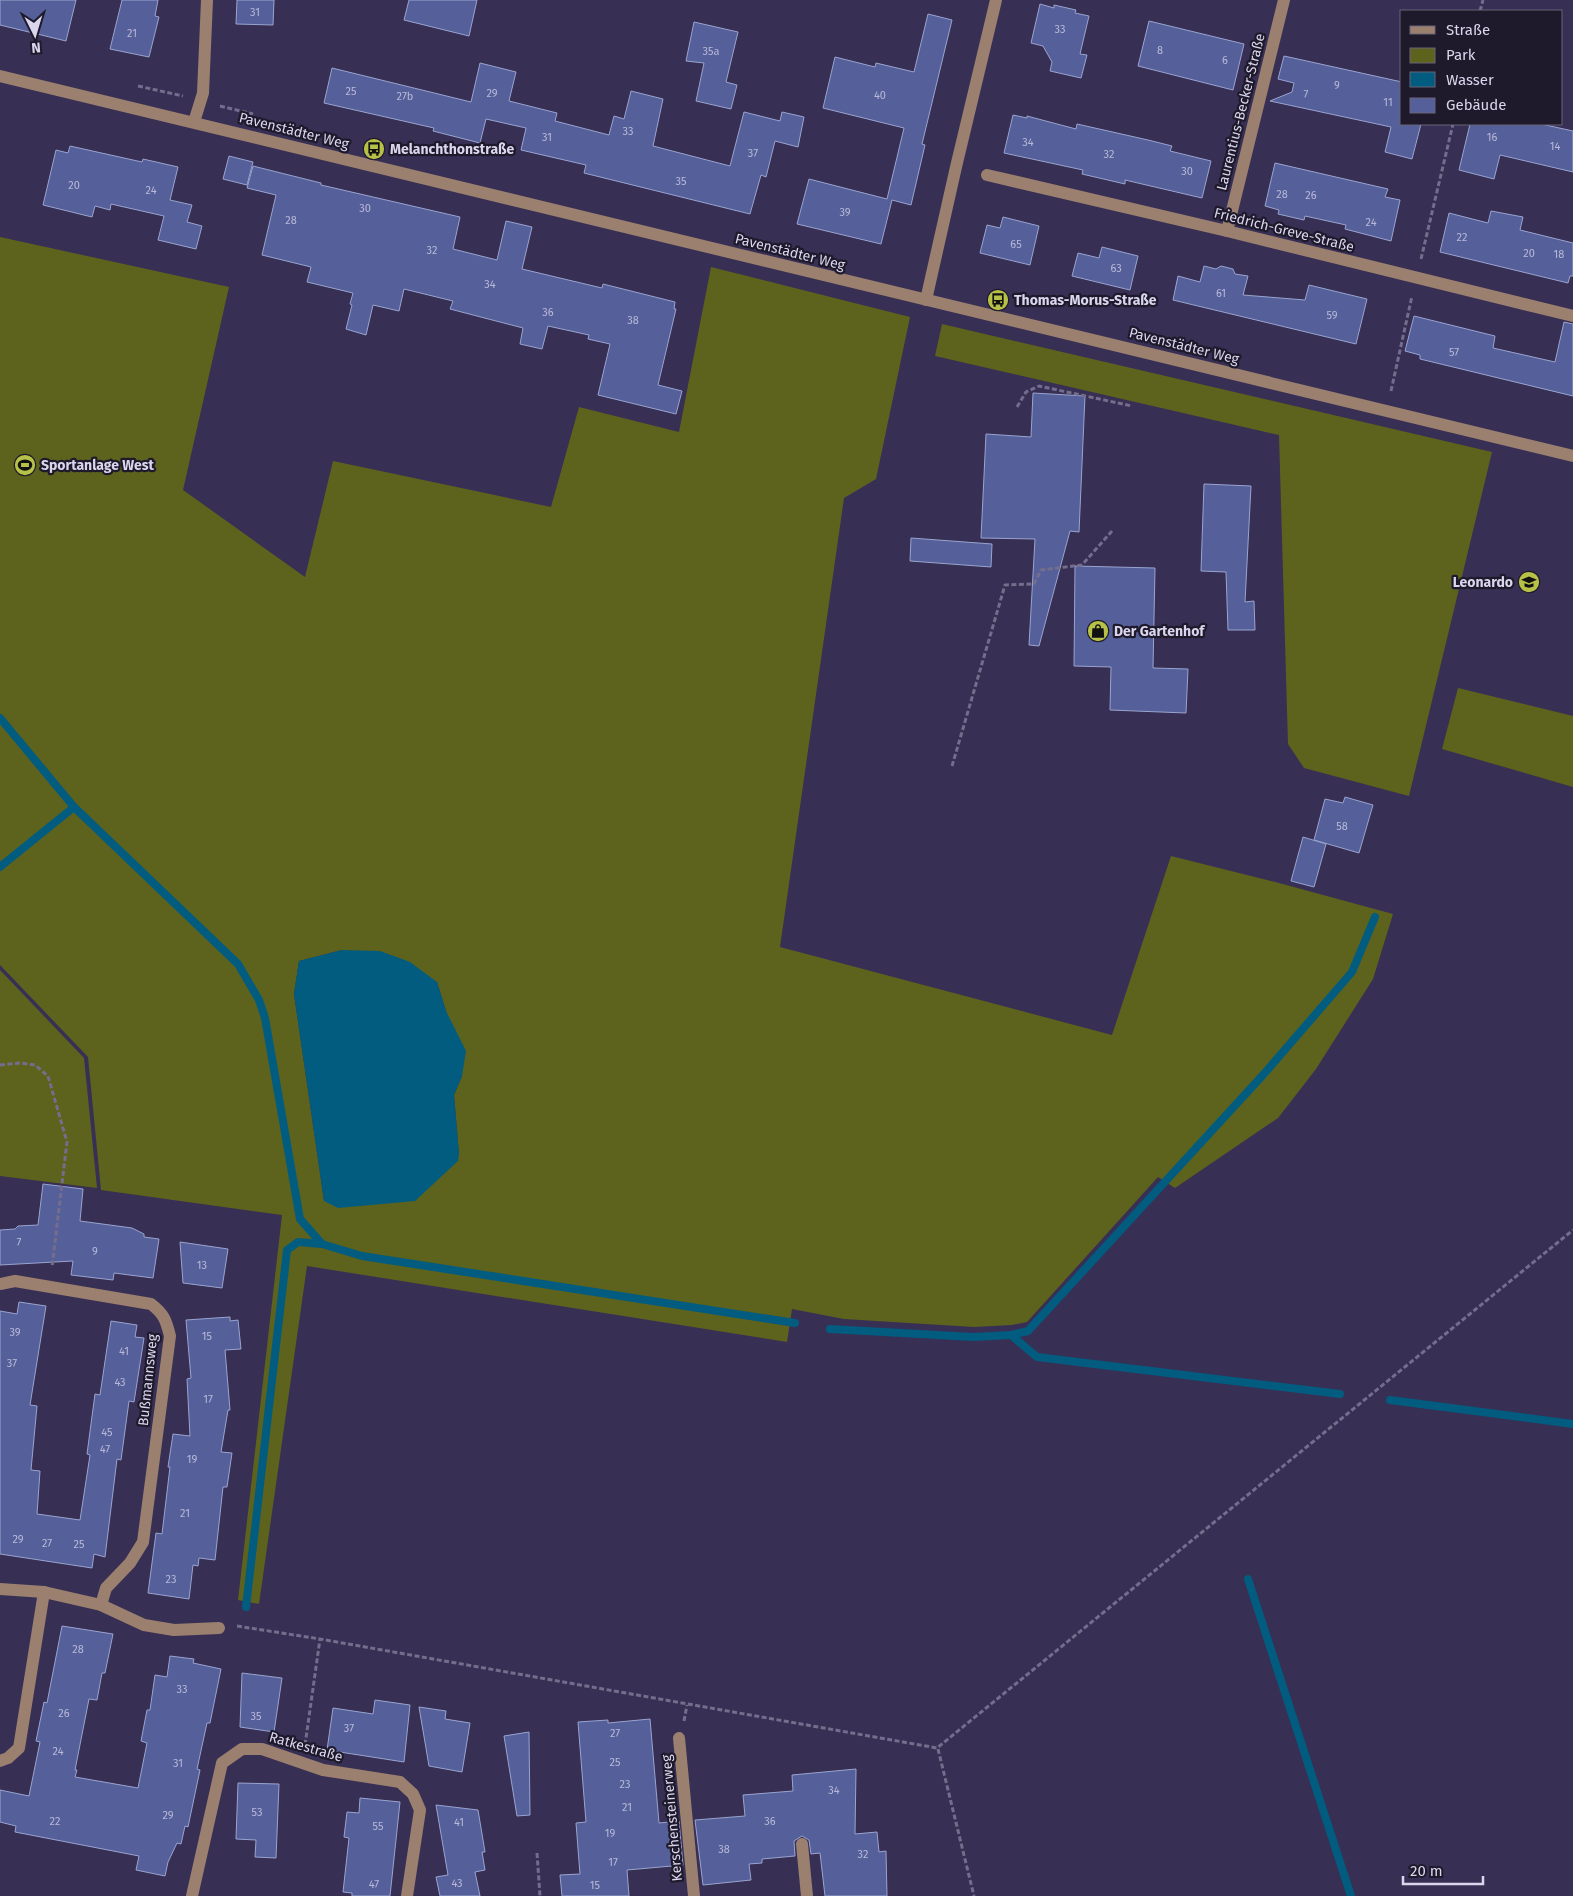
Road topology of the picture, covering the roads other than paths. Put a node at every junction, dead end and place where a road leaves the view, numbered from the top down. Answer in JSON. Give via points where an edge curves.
{"nodes":[{"id":1,"x":207,"y":0,"type":"edge"},
{"id":2,"x":996,"y":0,"type":"edge"},
{"id":3,"x":1284,"y":0,"type":"edge"},
{"id":4,"x":0,"y":76,"type":"edge"},
{"id":5,"x":194,"y":122,"type":"junction"},
{"id":6,"x":987,"y":175,"type":"dead end"},
{"id":7,"x":1227,"y":231,"type":"junction"},
{"id":8,"x":926,"y":300,"type":"junction"},
{"id":9,"x":1573,"y":316,"type":"edge"},
{"id":10,"x":1573,"y":456,"type":"edge"},
{"id":11,"x":0,"y":1284,"type":"edge"},
{"id":12,"x":0,"y":1589,"type":"edge"},
{"id":13,"x":44,"y":1592,"type":"junction"},
{"id":14,"x":101,"y":1605,"type":"junction"},
{"id":15,"x":220,"y":1628,"type":"road end"},
{"id":16,"x":679,"y":1738,"type":"dead end"},
{"id":17,"x":0,"y":1761,"type":"edge"},
{"id":18,"x":802,"y":1844,"type":"dead end"},
{"id":19,"x":192,"y":1896,"type":"edge"},
{"id":20,"x":407,"y":1896,"type":"edge"},
{"id":21,"x":694,"y":1896,"type":"edge"},
{"id":22,"x":807,"y":1896,"type":"edge"}],
"edges":[{"from":1,"to":5,"type":"street","via":[[203,93]]},
{"from":2,"to":8,"type":"street"},
{"from":3,"to":7,"type":"street","name":"Laurentius-Becker-Straße"},
{"from":4,"to":5,"type":"street","name":"Pavenstädter Weg"},
{"from":5,"to":8,"type":"street","name":"Pavenstädter Weg"},
{"from":6,"to":7,"type":"street","name":"Friedrich-Greve-Straße"},
{"from":7,"to":9,"type":"street","name":"Friedrich-Greve-Straße"},
{"from":8,"to":10,"type":"street","name":"Pavenstädter Weg"},
{"from":11,"to":14,"type":"street","name":"Bußmannsweg","via":[[15,1281],[151,1304],[162,1312],[170,1336],[143,1542],[130,1563],[106,1588]]},
{"from":12,"to":13,"type":"street"},
{"from":13,"to":14,"type":"street"},
{"from":13,"to":17,"type":"street","via":[[18,1748]]},
{"from":14,"to":15,"type":"street","via":[[144,1625],[174,1630]]},
{"from":16,"to":21,"type":"street","name":"Kerschensteinerweg"},
{"from":18,"to":22,"type":"street"},
{"from":19,"to":20,"type":"street","name":"Ratkestraße","via":[[222,1763],[242,1749],[262,1749],[323,1770],[400,1782],[413,1794],[420,1810]]}]}
